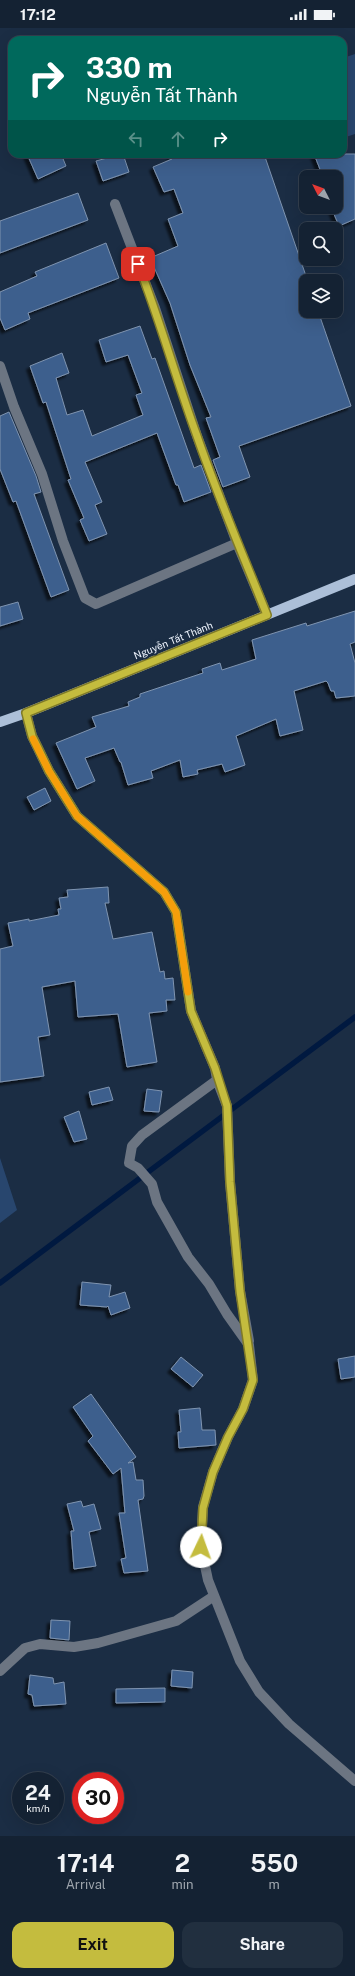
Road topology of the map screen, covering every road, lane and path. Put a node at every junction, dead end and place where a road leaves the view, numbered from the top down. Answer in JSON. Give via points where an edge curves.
{"nodes":[{"id":1,"x":116,"y":204,"type":"dead end"},
{"id":2,"x":0,"y":366,"type":"edge"},
{"id":3,"x":237,"y":543,"type":"junction"},
{"id":4,"x":355,"y":579,"type":"edge"},
{"id":5,"x":267,"y":615,"type":"junction"},
{"id":6,"x":26,"y":713,"type":"junction"},
{"id":7,"x":0,"y":722,"type":"edge"},
{"id":8,"x":218,"y":1080,"type":"junction"},
{"id":9,"x":249,"y":1345,"type":"junction"},
{"id":10,"x":214,"y":1596,"type":"junction"},
{"id":11,"x":0,"y":1671,"type":"edge"},
{"id":12,"x":355,"y":1781,"type":"edge"}],
"edges":[{"from":1,"to":3,"type":"street"},
{"from":2,"to":3,"type":"street","via":[[42,474],[84,598],[89,602],[96,604]]},
{"from":3,"to":5,"type":"street"},
{"from":4,"to":5,"type":"main road","name":"Nguyễn Tất Thành"},
{"from":5,"to":6,"type":"main road","name":"Nguyễn Tất Thành"},
{"from":6,"to":7,"type":"main road","name":"Nguyễn Tất Thành"},
{"from":6,"to":8,"type":"street","via":[[32,736],[49,771],[77,816],[164,892],[176,912],[191,1011]]},
{"from":8,"to":9,"type":"street","via":[[227,1106],[230,1182],[240,1291]]},
{"from":8,"to":9,"type":"street","via":[[142,1135],[132,1146],[130,1163],[152,1184],[157,1202],[188,1257]]},
{"from":9,"to":10,"type":"street","via":[[253,1380],[243,1409],[213,1472],[203,1508],[201,1547]]},
{"from":10,"to":11,"type":"street","via":[[176,1621],[98,1644],[74,1647],[40,1644],[25,1648]]},
{"from":10,"to":12,"type":"street","via":[[240,1661],[259,1692],[289,1724]]}]}
